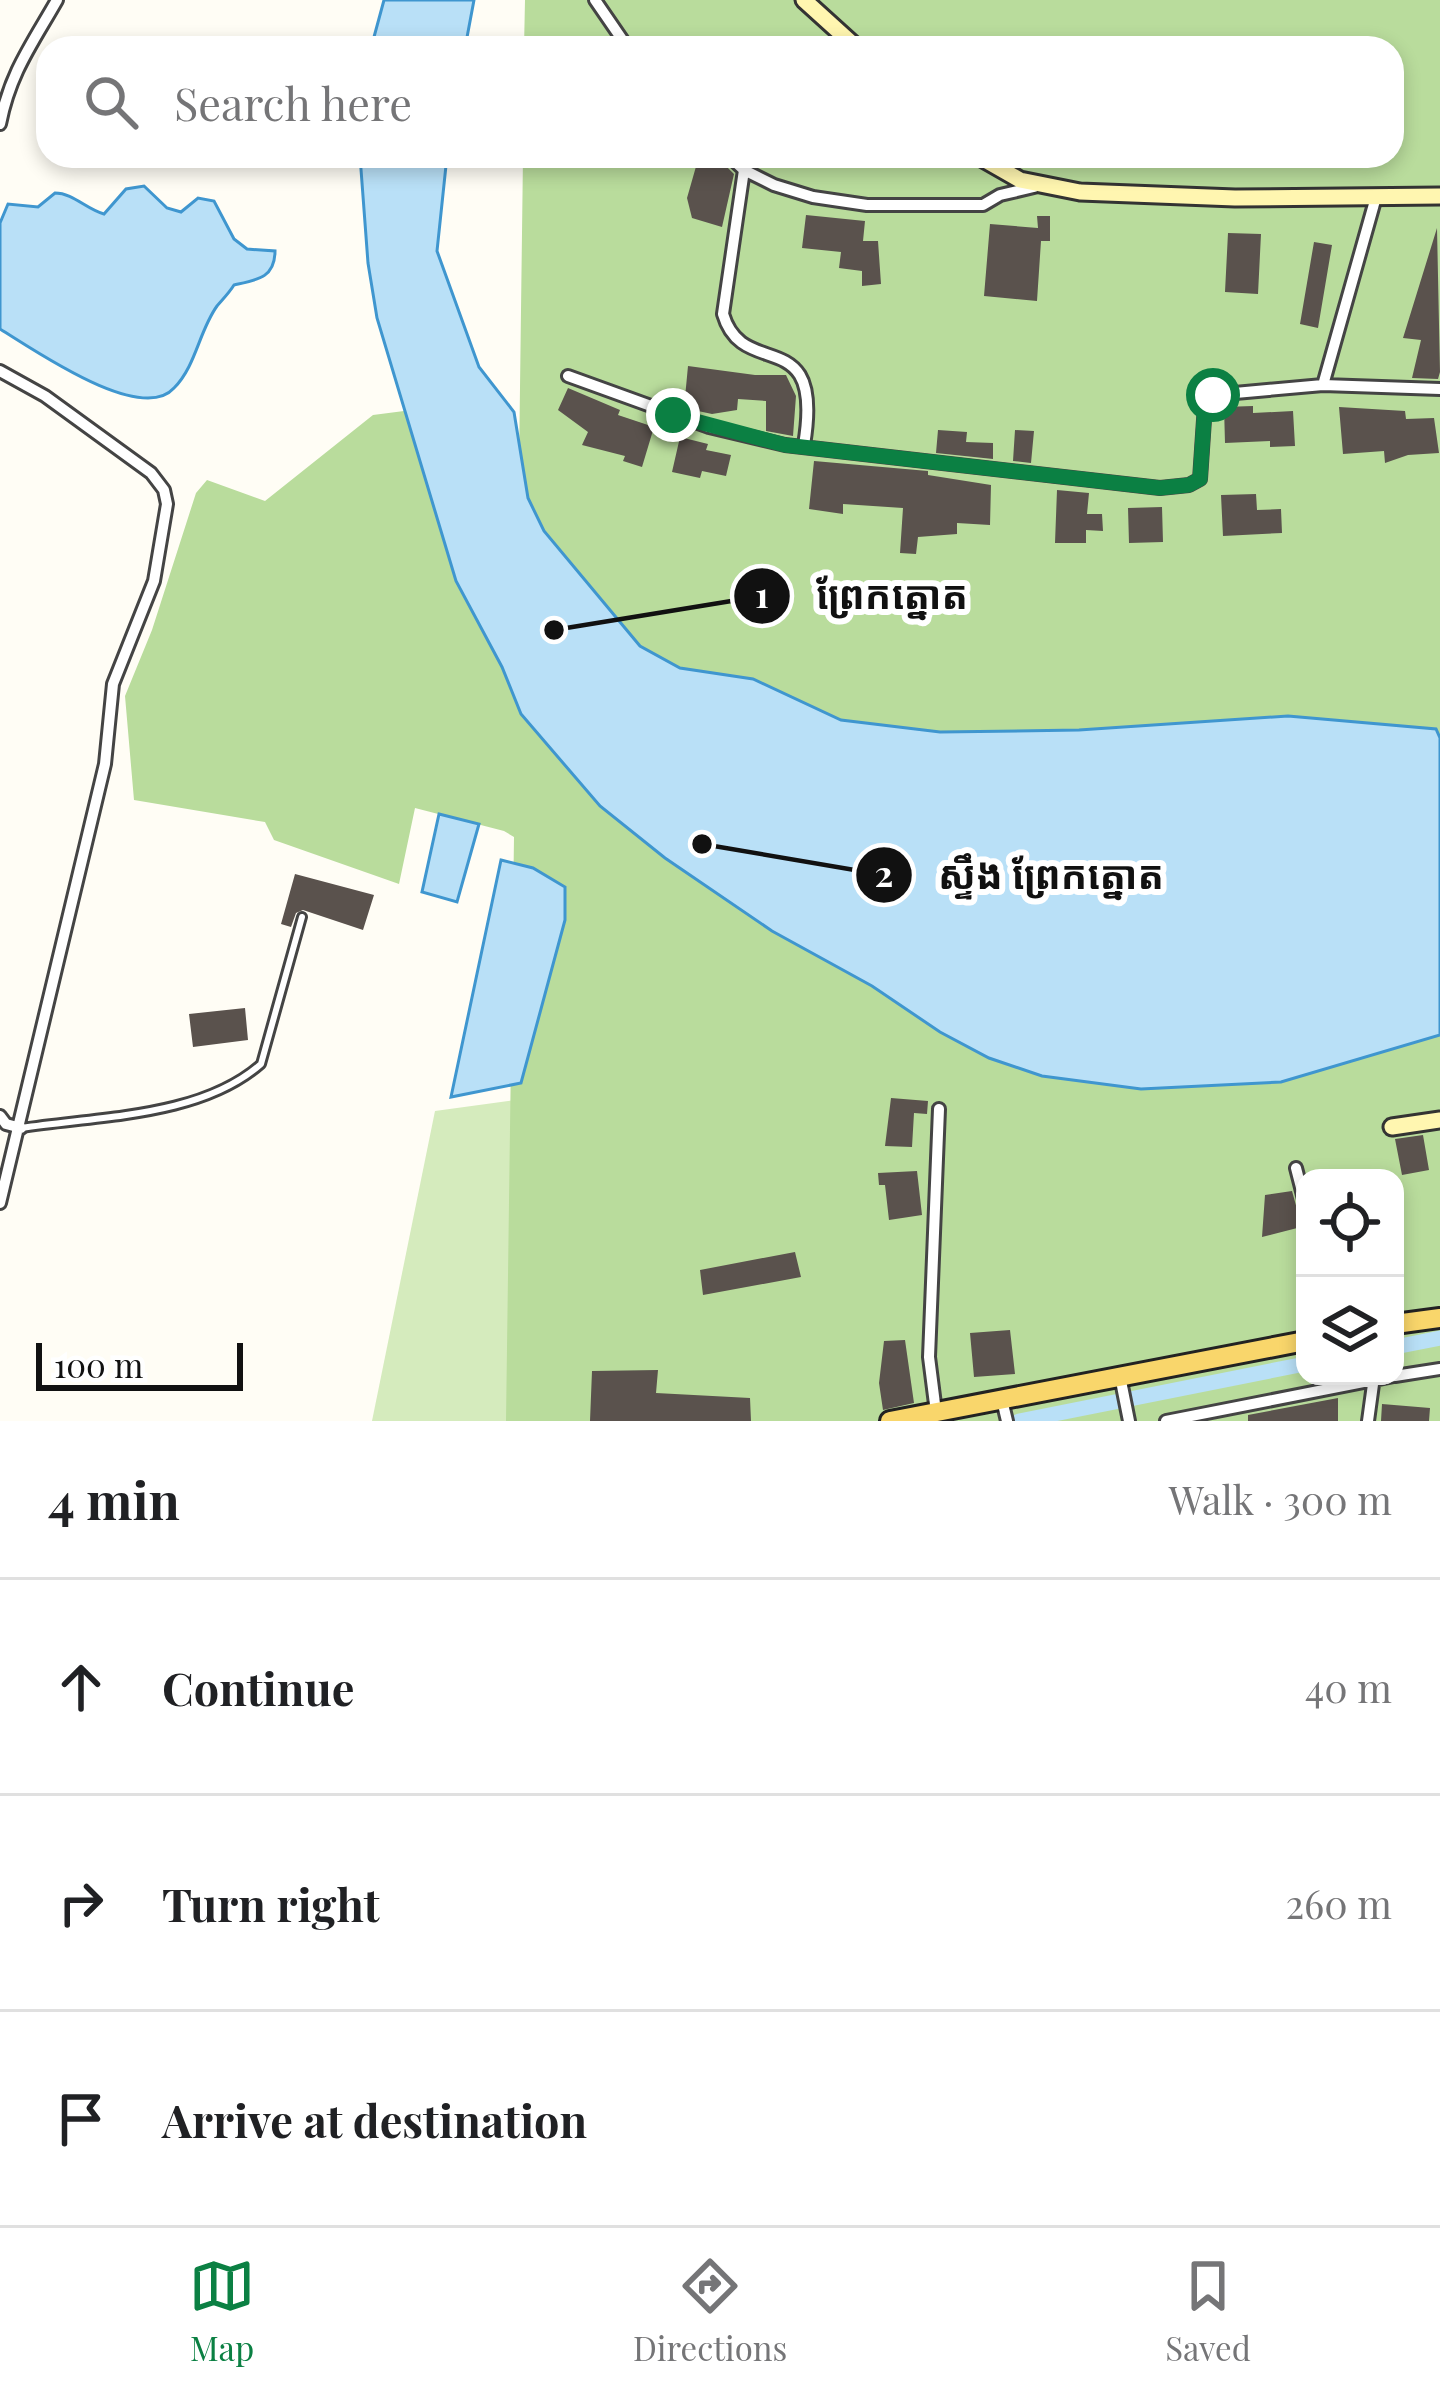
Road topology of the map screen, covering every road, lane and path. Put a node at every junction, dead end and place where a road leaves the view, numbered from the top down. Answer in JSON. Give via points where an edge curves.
{"nodes":[{"id":1,"x":57,"y":0,"type":"edge"},
{"id":2,"x":595,"y":0,"type":"edge"},
{"id":3,"x":804,"y":0,"type":"edge"},
{"id":4,"x":620,"y":36,"type":"edge"},
{"id":5,"x":844,"y":36,"type":"edge"},
{"id":6,"x":0,"y":124,"type":"edge"},
{"id":7,"x":1001,"y":168,"type":"edge"},
{"id":8,"x":744,"y":170,"type":"joint"},
{"id":9,"x":1038,"y":186,"type":"junction"},
{"id":10,"x":1440,"y":196,"type":"edge"},
{"id":11,"x":1376,"y":197,"type":"junction"},
{"id":12,"x":0,"y":371,"type":"edge"},
{"id":13,"x":568,"y":376,"type":"dead end"},
{"id":14,"x":1323,"y":385,"type":"junction"},
{"id":15,"x":1440,"y":389,"type":"edge"},
{"id":16,"x":804,"y":445,"type":"junction"},
{"id":17,"x":302,"y":917,"type":"dead end"},
{"id":18,"x":940,"y":1109,"type":"dead end"},
{"id":19,"x":0,"y":1116,"type":"edge"},
{"id":20,"x":1440,"y":1120,"type":"edge"},
{"id":21,"x":1392,"y":1127,"type":"dead end"},
{"id":22,"x":21,"y":1128,"type":"junction"},
{"id":23,"x":0,"y":1203,"type":"edge"},
{"id":24,"x":1440,"y":1318,"type":"edge"},
{"id":25,"x":1404,"y":1323,"type":"edge"},
{"id":26,"x":1296,"y":1343,"type":"edge"},
{"id":27,"x":1440,"y":1369,"type":"edge"},
{"id":28,"x":1404,"y":1374,"type":"edge"},
{"id":29,"x":1120,"y":1376,"type":"junction"},
{"id":30,"x":1343,"y":1385,"type":"edge"},
{"id":31,"x":1372,"y":1385,"type":"edge"},
{"id":32,"x":936,"y":1412,"type":"junction"},
{"id":33,"x":1005,"y":1412,"type":"edge"},
{"id":34,"x":890,"y":1421,"type":"edge"},
{"id":35,"x":1129,"y":1421,"type":"edge"},
{"id":36,"x":1166,"y":1421,"type":"edge"},
{"id":37,"x":1368,"y":1421,"type":"edge"}],
"edges":[{"from":1,"to":6,"type":"street","via":[[8,84]]},
{"from":2,"to":4,"type":"street"},
{"from":3,"to":5,"type":"main road"},
{"from":7,"to":9,"type":"main road"},
{"from":8,"to":9,"type":"street","via":[[813,197],[868,205],[983,206]]},
{"from":8,"to":16,"type":"street","via":[[723,314],[742,342],[803,375]]},
{"from":9,"to":11,"type":"main road"},
{"from":10,"to":11,"type":"main road"},
{"from":11,"to":14,"type":"street"},
{"from":12,"to":22,"type":"street","via":[[140,464],[167,504],[154,581],[112,684],[105,764]]},
{"from":13,"to":16,"type":"street","via":[[709,427]]},
{"from":14,"to":15,"type":"street"},
{"from":14,"to":16,"type":"street","via":[[1213,395],[1205,405],[1200,479],[1189,485],[1095,483]]},
{"from":17,"to":22,"type":"lane","via":[[261,1064],[244,1079],[202,1101]]},
{"from":18,"to":32,"type":"street","via":[[928,1357]]},
{"from":19,"to":22,"type":"street"},
{"from":20,"to":21,"type":"main road"},
{"from":22,"to":23,"type":"street"},
{"from":24,"to":25,"type":"main road"},
{"from":26,"to":29,"type":"main road"},
{"from":27,"to":28,"type":"street"},
{"from":29,"to":33,"type":"main road"},
{"from":29,"to":35,"type":"street"},
{"from":30,"to":36,"type":"street"},
{"from":31,"to":37,"type":"street"},
{"from":32,"to":33,"type":"main road"},
{"from":32,"to":34,"type":"main road"}]}
